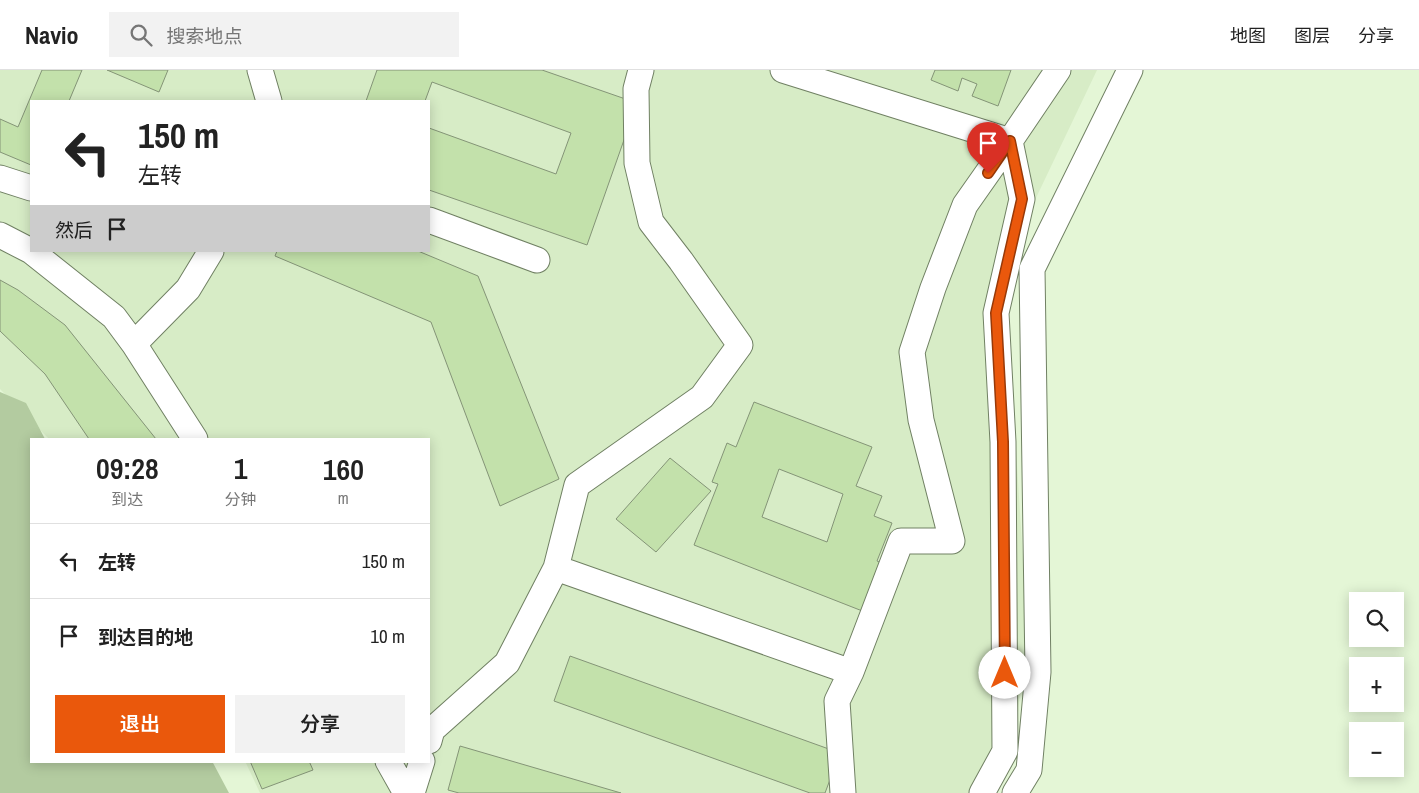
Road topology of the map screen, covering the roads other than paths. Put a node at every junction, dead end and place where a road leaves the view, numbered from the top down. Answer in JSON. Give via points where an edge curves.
{"nodes":[{"id":1,"x":260,"y":70,"type":"edge"},
{"id":2,"x":641,"y":70,"type":"edge"},
{"id":3,"x":783,"y":70,"type":"edge"},
{"id":4,"x":1058,"y":70,"type":"edge"},
{"id":5,"x":1130,"y":70,"type":"edge"},
{"id":6,"x":269,"y":100,"type":"edge"},
{"id":7,"x":1010,"y":141,"type":"junction"},
{"id":8,"x":0,"y":178,"type":"edge"},
{"id":9,"x":30,"y":188,"type":"edge"},
{"id":10,"x":430,"y":220,"type":"edge"},
{"id":11,"x":0,"y":235,"type":"edge"},
{"id":12,"x":30,"y":250,"type":"edge"},
{"id":13,"x":32,"y":252,"type":"edge"},
{"id":14,"x":209,"y":252,"type":"edge"},
{"id":15,"x":536,"y":260,"type":"dead end"},
{"id":16,"x":134,"y":344,"type":"junction"},
{"id":17,"x":194,"y":438,"type":"edge"},
{"id":18,"x":556,"y":568,"type":"junction"},
{"id":19,"x":851,"y":672,"type":"junction"},
{"id":20,"x":430,"y":737,"type":"edge"},
{"id":21,"x":389,"y":763,"type":"edge"},
{"id":22,"x":421,"y":763,"type":"edge"},
{"id":23,"x":406,"y":793,"type":"edge"},
{"id":24,"x":412,"y":793,"type":"edge"},
{"id":25,"x":843,"y":793,"type":"edge"},
{"id":26,"x":982,"y":793,"type":"edge"},
{"id":27,"x":1015,"y":793,"type":"edge"}],
"edges":[{"from":1,"to":6,"type":"street"},
{"from":2,"to":18,"type":"street","via":[[636,89],[637,163],[650,222],[740,345],[702,397],[577,485]]},
{"from":3,"to":7,"type":"street"},
{"from":4,"to":7,"type":"street"},
{"from":5,"to":27,"type":"street","via":[[1032,268],[1038,672],[1029,770]]},
{"from":7,"to":19,"type":"street","via":[[965,205],[912,352],[922,420],[952,541],[901,541]]},
{"from":7,"to":26,"type":"street","via":[[1022,199],[996,313],[1003,442],[1005,751]]},
{"from":8,"to":9,"type":"street"},
{"from":10,"to":15,"type":"street"},
{"from":11,"to":12,"type":"street"},
{"from":13,"to":16,"type":"street","via":[[114,318]]},
{"from":14,"to":16,"type":"street","via":[[188,289]]},
{"from":16,"to":17,"type":"street"},
{"from":18,"to":19,"type":"street"},
{"from":18,"to":20,"type":"street","via":[[507,663],[432,730]]},
{"from":19,"to":25,"type":"street","via":[[838,701]]},
{"from":21,"to":23,"type":"street"},
{"from":22,"to":24,"type":"street"}]}
